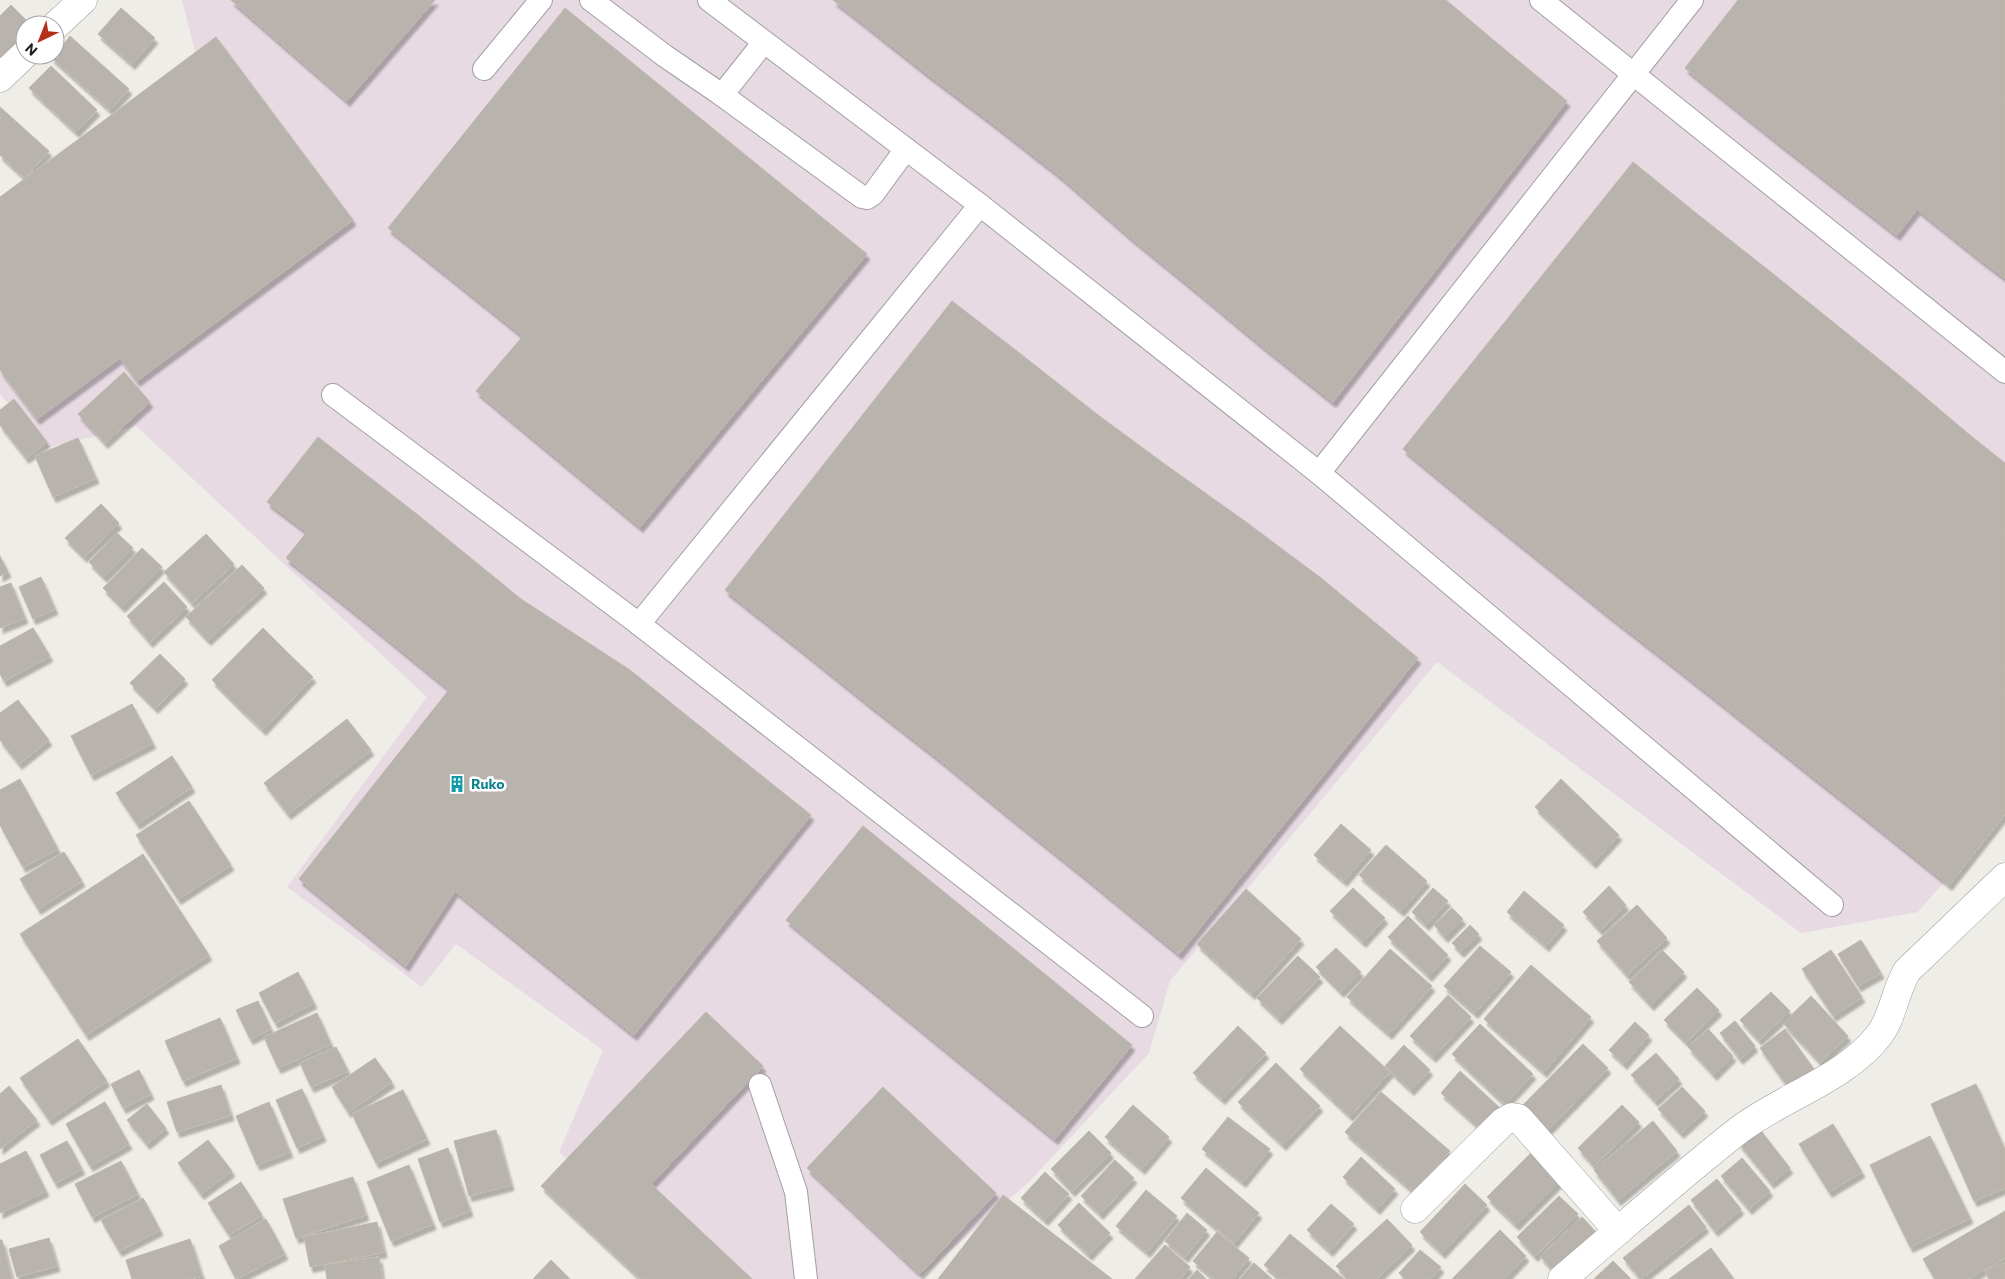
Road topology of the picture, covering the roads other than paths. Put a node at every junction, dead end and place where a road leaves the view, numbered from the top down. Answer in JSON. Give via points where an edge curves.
{"nodes":[{"id":1,"x":83,"y":0,"type":"edge"},
{"id":2,"x":541,"y":0,"type":"edge"},
{"id":3,"x":592,"y":0,"type":"edge"},
{"id":4,"x":709,"y":0,"type":"edge"},
{"id":5,"x":1540,"y":0,"type":"edge"},
{"id":6,"x":1692,"y":0,"type":"edge"},
{"id":7,"x":65,"y":17,"type":"edge"},
{"id":8,"x":764,"y":42,"type":"junction"},
{"id":9,"x":15,"y":64,"type":"edge"},
{"id":10,"x":484,"y":69,"type":"dead end"},
{"id":11,"x":1634,"y":75,"type":"junction"},
{"id":12,"x":0,"y":78,"type":"edge"},
{"id":13,"x":722,"y":95,"type":"junction"},
{"id":14,"x":906,"y":149,"type":"junction"},
{"id":15,"x":980,"y":205,"type":"junction"},
{"id":16,"x":2005,"y":372,"type":"edge"},
{"id":17,"x":333,"y":395,"type":"dead end"},
{"id":18,"x":1319,"y":473,"type":"junction"},
{"id":19,"x":639,"y":624,"type":"junction"},
{"id":20,"x":2005,"y":877,"type":"edge"},
{"id":21,"x":1832,"y":905,"type":"dead end"},
{"id":22,"x":1142,"y":1016,"type":"dead end"},
{"id":23,"x":760,"y":1086,"type":"dead end"},
{"id":24,"x":1415,"y":1209,"type":"dead end"},
{"id":25,"x":1618,"y":1231,"type":"junction"},
{"id":26,"x":806,"y":1279,"type":"edge"},
{"id":27,"x":1562,"y":1279,"type":"edge"}],
"edges":[{"from":1,"to":7,"type":"street"},
{"from":2,"to":10,"type":"lane"},
{"from":3,"to":13,"type":"lane"},
{"from":4,"to":8,"type":"lane"},
{"from":5,"to":11,"type":"lane"},
{"from":6,"to":11,"type":"lane"},
{"from":8,"to":13,"type":"lane"},
{"from":8,"to":14,"type":"lane"},
{"from":9,"to":12,"type":"street"},
{"from":11,"to":16,"type":"lane"},
{"from":11,"to":18,"type":"lane"},
{"from":13,"to":14,"type":"lane","via":[[862,197],[873,194]]},
{"from":14,"to":15,"type":"lane"},
{"from":15,"to":18,"type":"lane"},
{"from":15,"to":19,"type":"lane"},
{"from":17,"to":19,"type":"lane"},
{"from":18,"to":21,"type":"lane"},
{"from":19,"to":22,"type":"lane"},
{"from":20,"to":25,"type":"street","via":[[1907,971],[1880,1033],[1862,1053],[1741,1129]]},
{"from":23,"to":26,"type":"lane","via":[[796,1192]]},
{"from":24,"to":25,"type":"street","via":[[1503,1122],[1512,1117],[1522,1122]]},
{"from":25,"to":27,"type":"street"}]}
